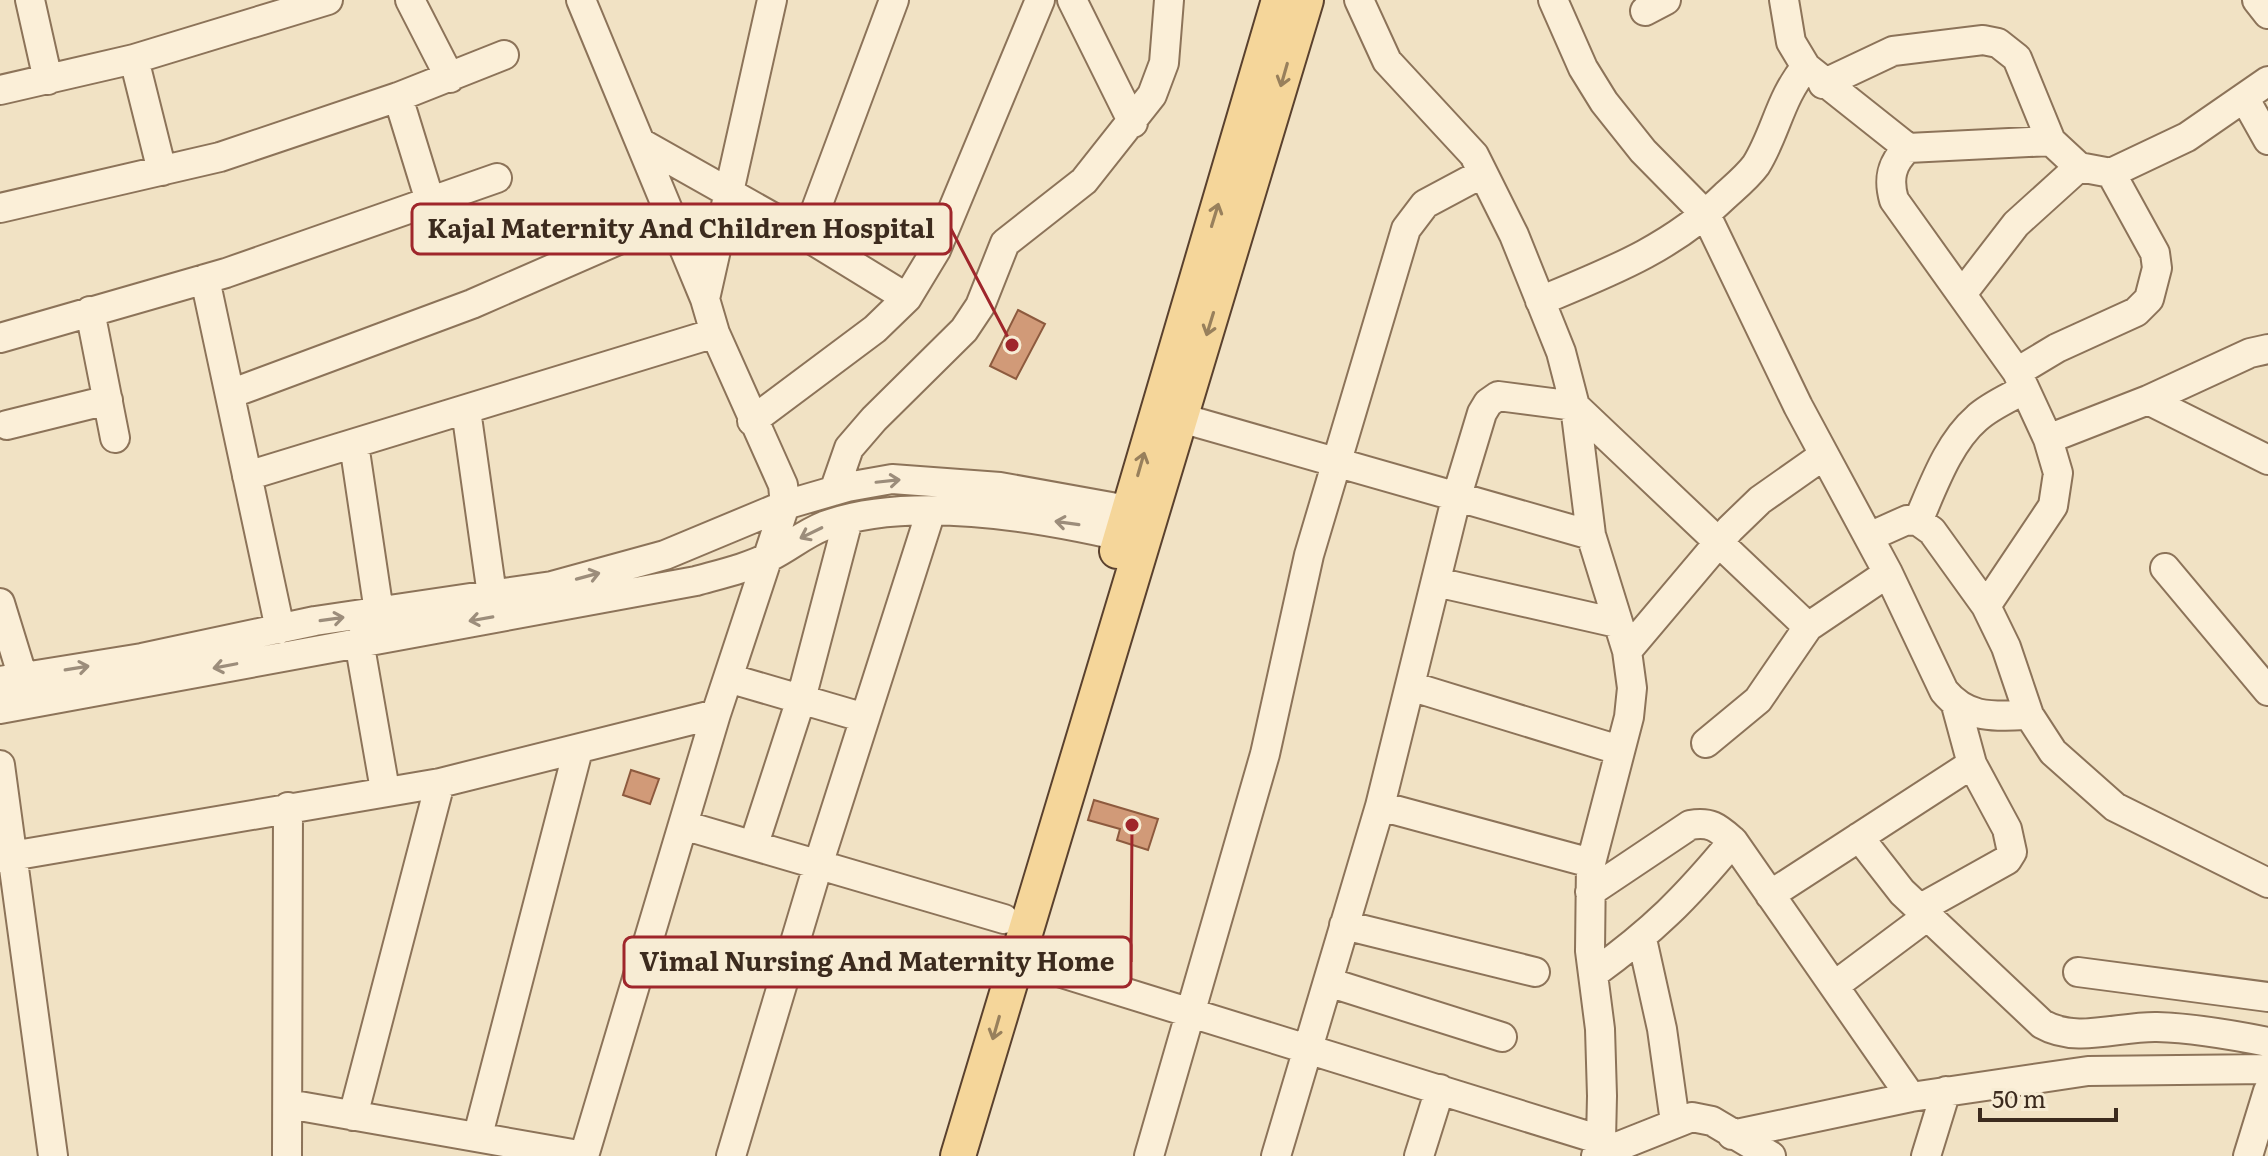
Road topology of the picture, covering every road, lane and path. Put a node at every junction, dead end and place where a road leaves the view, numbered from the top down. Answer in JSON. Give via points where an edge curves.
{"nodes":[{"id":1,"x":30,"y":0,"type":"edge"},
{"id":2,"x":328,"y":0,"type":"edge"},
{"id":3,"x":410,"y":0,"type":"edge"},
{"id":4,"x":581,"y":0,"type":"edge"},
{"id":5,"x":772,"y":0,"type":"edge"},
{"id":6,"x":894,"y":0,"type":"edge"},
{"id":7,"x":1040,"y":0,"type":"edge"},
{"id":8,"x":1072,"y":0,"type":"edge"},
{"id":9,"x":1169,"y":0,"type":"edge"},
{"id":10,"x":1279,"y":0,"type":"edge"},
{"id":11,"x":1306,"y":0,"type":"edge"},
{"id":12,"x":1359,"y":0,"type":"edge"},
{"id":13,"x":1553,"y":0,"type":"edge"},
{"id":14,"x":1784,"y":0,"type":"edge"},
{"id":15,"x":2257,"y":0,"type":"edge"},
{"id":16,"x":2268,"y":14,"type":"edge"},
{"id":17,"x":504,"y":55,"type":"dead end"},
{"id":18,"x":134,"y":59,"type":"junction"},
{"id":19,"x":1815,"y":76,"type":"junction"},
{"id":20,"x":450,"y":78,"type":"junction"},
{"id":21,"x":48,"y":80,"type":"junction"},
{"id":22,"x":2268,"y":81,"type":"edge"},
{"id":23,"x":0,"y":90,"type":"edge"},
{"id":24,"x":398,"y":97,"type":"junction"},
{"id":25,"x":2245,"y":99,"type":"junction"},
{"id":26,"x":1133,"y":123,"type":"junction"},
{"id":27,"x":2268,"y":140,"type":"edge"},
{"id":28,"x":2051,"y":141,"type":"junction"},
{"id":29,"x":641,"y":143,"type":"junction"},
{"id":30,"x":1908,"y":148,"type":"junction"},
{"id":31,"x":2079,"y":167,"type":"junction"},
{"id":32,"x":162,"y":171,"type":"junction"},
{"id":33,"x":1483,"y":173,"type":"junction"},
{"id":34,"x":2111,"y":173,"type":"junction"},
{"id":35,"x":497,"y":178,"type":"dead end"},
{"id":36,"x":729,"y":194,"type":"junction"},
{"id":37,"x":430,"y":201,"type":"junction"},
{"id":38,"x":0,"y":208,"type":"edge"},
{"id":39,"x":1706,"y":215,"type":"junction"},
{"id":40,"x":671,"y":217,"type":"junction"},
{"id":41,"x":806,"y":236,"type":"junction"},
{"id":42,"x":205,"y":279,"type":"junction"},
{"id":43,"x":1962,"y":294,"type":"junction"},
{"id":44,"x":907,"y":298,"type":"junction"},
{"id":45,"x":705,"y":299,"type":"junction"},
{"id":46,"x":1540,"y":301,"type":"junction"},
{"id":47,"x":90,"y":311,"type":"junction"},
{"id":48,"x":715,"y":333,"type":"junction"},
{"id":49,"x":0,"y":338,"type":"edge"},
{"id":50,"x":2268,"y":349,"type":"edge"},
{"id":51,"x":2021,"y":380,"type":"junction"},
{"id":52,"x":230,"y":394,"type":"junction"},
{"id":53,"x":108,"y":400,"type":"junction"},
{"id":54,"x":2148,"y":400,"type":"junction"},
{"id":55,"x":1575,"y":406,"type":"junction"},
{"id":56,"x":466,"y":410,"type":"junction"},
{"id":57,"x":1181,"y":418,"type":"junction"},
{"id":58,"x":752,"y":421,"type":"junction"},
{"id":59,"x":7,"y":425,"type":"dead end"},
{"id":60,"x":115,"y":438,"type":"dead end"},
{"id":61,"x":2048,"y":439,"type":"junction"},
{"id":62,"x":354,"y":444,"type":"junction"},
{"id":63,"x":1824,"y":455,"type":"junction"},
{"id":64,"x":2268,"y":460,"type":"edge"},
{"id":65,"x":1337,"y":463,"type":"junction"},
{"id":66,"x":247,"y":476,"type":"junction"},
{"id":67,"x":834,"y":491,"type":"junction"},
{"id":68,"x":1456,"y":499,"type":"junction"},
{"id":69,"x":785,"y":505,"type":"junction"},
{"id":70,"x":931,"y":511,"type":"junction"},
{"id":71,"x":848,"y":520,"type":"junction"},
{"id":72,"x":1918,"y":521,"type":"junction"},
{"id":73,"x":1136,"y":525,"type":"junction"},
{"id":74,"x":1591,"y":535,"type":"junction"},
{"id":75,"x":1869,"y":537,"type":"junction"},
{"id":76,"x":1717,"y":544,"type":"junction"},
{"id":77,"x":770,"y":556,"type":"junction"},
{"id":78,"x":2165,"y":568,"type":"dead end"},
{"id":79,"x":1888,"y":573,"type":"junction"},
{"id":80,"x":1436,"y":582,"type":"junction"},
{"id":81,"x":492,"y":595,"type":"junction"},
{"id":82,"x":0,"y":603,"type":"edge"},
{"id":83,"x":1986,"y":606,"type":"junction"},
{"id":84,"x":379,"y":612,"type":"junction"},
{"id":85,"x":1617,"y":623,"type":"junction"},
{"id":86,"x":1808,"y":627,"type":"junction"},
{"id":87,"x":280,"y":629,"type":"junction"},
{"id":88,"x":359,"y":641,"type":"junction"},
{"id":89,"x":1627,"y":651,"type":"junction"},
{"id":90,"x":728,"y":678,"type":"junction"},
{"id":91,"x":1410,"y":686,"type":"junction"},
{"id":92,"x":18,"y":687,"type":"edge"},
{"id":93,"x":2268,"y":691,"type":"edge"},
{"id":94,"x":801,"y":699,"type":"junction"},
{"id":95,"x":1956,"y":705,"type":"junction"},
{"id":96,"x":0,"y":709,"type":"edge"},
{"id":97,"x":716,"y":714,"type":"junction"},
{"id":98,"x":2029,"y":715,"type":"junction"},
{"id":99,"x":865,"y":718,"type":"junction"},
{"id":100,"x":1706,"y":743,"type":"dead end"},
{"id":101,"x":578,"y":750,"type":"junction"},
{"id":102,"x":1619,"y":750,"type":"junction"},
{"id":103,"x":1972,"y":764,"type":"junction"},
{"id":104,"x":0,"y":765,"type":"edge"},
{"id":105,"x":440,"y":783,"type":"junction"},
{"id":106,"x":385,"y":790,"type":"junction"},
{"id":107,"x":1380,"y":806,"type":"junction"},
{"id":108,"x":288,"y":807,"type":"junction"},
{"id":109,"x":683,"y":825,"type":"junction"},
{"id":110,"x":1859,"y":837,"type":"junction"},
{"id":111,"x":1733,"y":841,"type":"junction"},
{"id":112,"x":754,"y":844,"type":"junction"},
{"id":113,"x":7,"y":856,"type":"edge"},
{"id":114,"x":819,"y":862,"type":"junction"},
{"id":115,"x":1591,"y":863,"type":"junction"},
{"id":116,"x":2268,"y":883,"type":"edge"},
{"id":117,"x":1590,"y":892,"type":"junction"},
{"id":118,"x":1770,"y":895,"type":"junction"},
{"id":119,"x":1925,"y":912,"type":"junction"},
{"id":120,"x":1004,"y":919,"type":"junction"},
{"id":121,"x":1344,"y":925,"type":"junction"},
{"id":122,"x":1642,"y":939,"type":"junction"},
{"id":123,"x":1005,"y":956,"type":"junction"},
{"id":124,"x":1535,"y":972,"type":"dead end"},
{"id":125,"x":2078,"y":972,"type":"dead end"},
{"id":126,"x":1593,"y":974,"type":"junction"},
{"id":127,"x":1328,"y":982,"type":"junction"},
{"id":128,"x":1834,"y":986,"type":"junction"},
{"id":129,"x":2268,"y":997,"type":"edge"},
{"id":130,"x":1192,"y":1014,"type":"junction"},
{"id":131,"x":1502,"y":1037,"type":"dead end"},
{"id":132,"x":2268,"y":1042,"type":"edge"},
{"id":133,"x":1308,"y":1050,"type":"junction"},
{"id":134,"x":2268,"y":1069,"type":"edge"},
{"id":135,"x":1440,"y":1089,"type":"junction"},
{"id":136,"x":1946,"y":1091,"type":"junction"},
{"id":137,"x":2268,"y":1091,"type":"edge"},
{"id":138,"x":1911,"y":1097,"type":"junction"},
{"id":139,"x":288,"y":1104,"type":"junction"},
{"id":140,"x":353,"y":1116,"type":"junction"},
{"id":141,"x":1675,"y":1122,"type":"junction"},
{"id":142,"x":478,"y":1135,"type":"junction"},
{"id":143,"x":1732,"y":1135,"type":"junction"},
{"id":144,"x":1605,"y":1150,"type":"edge"},
{"id":145,"x":2253,"y":1155,"type":"edge"},
{"id":146,"x":53,"y":1156,"type":"edge"},
{"id":147,"x":287,"y":1156,"type":"edge"},
{"id":148,"x":584,"y":1156,"type":"edge"},
{"id":149,"x":731,"y":1156,"type":"edge"},
{"id":150,"x":934,"y":1156,"type":"edge"},
{"id":151,"x":958,"y":1156,"type":"edge"},
{"id":152,"x":1149,"y":1156,"type":"edge"},
{"id":153,"x":1276,"y":1156,"type":"edge"},
{"id":154,"x":1419,"y":1156,"type":"edge"},
{"id":155,"x":1771,"y":1156,"type":"edge"},
{"id":156,"x":1926,"y":1156,"type":"edge"}],
"edges":[{"from":1,"to":21,"type":"street"},
{"from":2,"to":18,"type":"street"},
{"from":3,"to":20,"type":"street"},
{"from":4,"to":29,"type":"street"},
{"from":5,"to":36,"type":"street"},
{"from":6,"to":41,"type":"street"},
{"from":7,"to":44,"type":"street","via":[[936,250]]},
{"from":8,"to":26,"type":"street"},
{"from":9,"to":26,"type":"street","via":[[1164,63],[1152,95]]},
{"from":73,"to":10,"type":"main road","one_way":true},
{"from":11,"to":57,"type":"main road","one_way":true},
{"from":12,"to":33,"type":"street","via":[[1387,61],[1474,155]]},
{"from":13,"to":39,"type":"street","via":[[1604,102]]},
{"from":14,"to":19,"type":"street","via":[[1791,42]]},
{"from":15,"to":16,"type":"street"},
{"from":17,"to":20,"type":"street"},
{"from":18,"to":21,"type":"street"},
{"from":18,"to":32,"type":"street"},
{"from":19,"to":28,"type":"street","via":[[1893,51],[1983,40],[1998,43],[2017,58]]},
{"from":19,"to":30,"type":"street"},
{"from":19,"to":39,"type":"street","via":[[1782,102],[1753,169]]},
{"from":20,"to":24,"type":"street"},
{"from":21,"to":23,"type":"street"},
{"from":22,"to":25,"type":"street"},
{"from":24,"to":32,"type":"street"},
{"from":24,"to":37,"type":"street"},
{"from":25,"to":27,"type":"street"},
{"from":25,"to":34,"type":"street","via":[[2187,137]]},
{"from":26,"to":67,"type":"street","via":[[1084,181],[1005,243],[980,306],[964,330],[849,448]]},
{"from":28,"to":30,"type":"street"},
{"from":28,"to":31,"type":"street"},
{"from":29,"to":36,"type":"street"},
{"from":29,"to":40,"type":"street"},
{"from":30,"to":43,"type":"street","via":[[1893,166],[1894,200]]},
{"from":31,"to":34,"type":"street"},
{"from":31,"to":43,"type":"street","via":[[2016,224]]},
{"from":32,"to":38,"type":"street"},
{"from":33,"to":46,"type":"street"},
{"from":33,"to":65,"type":"street","via":[[1425,204],[1406,229]]},
{"from":34,"to":51,"type":"street","via":[[2155,253],[2149,299],[2136,312],[2057,348]]},
{"from":35,"to":37,"type":"street"},
{"from":36,"to":41,"type":"street"},
{"from":36,"to":45,"type":"street"},
{"from":37,"to":42,"type":"street"},
{"from":39,"to":46,"type":"street","via":[[1646,257]]},
{"from":39,"to":63,"type":"street"},
{"from":40,"to":45,"type":"street"},
{"from":40,"to":52,"type":"street","via":[[472,304]]},
{"from":41,"to":44,"type":"street"},
{"from":42,"to":47,"type":"street"},
{"from":42,"to":52,"type":"street"},
{"from":43,"to":51,"type":"street"},
{"from":44,"to":58,"type":"street","via":[[875,329]]},
{"from":45,"to":48,"type":"street"},
{"from":46,"to":55,"type":"street"},
{"from":47,"to":49,"type":"street"},
{"from":47,"to":53,"type":"street"},
{"from":48,"to":56,"type":"street"},
{"from":48,"to":58,"type":"street"},
{"from":50,"to":54,"type":"street"},
{"from":51,"to":61,"type":"street"},
{"from":51,"to":72,"type":"street","via":[[1968,426]]},
{"from":52,"to":66,"type":"street"},
{"from":53,"to":59,"type":"street"},
{"from":53,"to":60,"type":"street"},
{"from":54,"to":61,"type":"street"},
{"from":54,"to":64,"type":"street"},
{"from":55,"to":68,"type":"street","via":[[1498,396],[1488,403]]},
{"from":55,"to":74,"type":"street"},
{"from":55,"to":76,"type":"street"},
{"from":56,"to":62,"type":"street"},
{"from":56,"to":81,"type":"street"},
{"from":57,"to":65,"type":"street"},
{"from":57,"to":73,"type":"main road"},
{"from":58,"to":69,"type":"street","via":[[783,485]]},
{"from":61,"to":83,"type":"street","via":[[2058,473],[2053,506]]},
{"from":62,"to":66,"type":"street"},
{"from":62,"to":84,"type":"street"},
{"from":63,"to":75,"type":"street"},
{"from":63,"to":76,"type":"street","via":[[1760,500]]},
{"from":65,"to":68,"type":"street"},
{"from":65,"to":130,"type":"street","via":[[1309,555],[1265,754]]},
{"from":66,"to":87,"type":"street"},
{"from":67,"to":69,"type":"street"},
{"from":67,"to":73,"type":"street","one_way":true,"via":[[892,479],[934,480]]},
{"from":68,"to":74,"type":"street"},
{"from":68,"to":80,"type":"street"},
{"from":69,"to":77,"type":"street"},
{"from":81,"to":69,"type":"street","one_way":true,"via":[[552,586],[665,555]]},
{"from":70,"to":71,"type":"street"},
{"from":73,"to":70,"type":"street","one_way":true},
{"from":70,"to":99,"type":"street"},
{"from":71,"to":77,"type":"street","one_way":true,"via":[[824,526]]},
{"from":71,"to":94,"type":"street"},
{"from":72,"to":75,"type":"street","via":[[1907,520]]},
{"from":72,"to":83,"type":"street","via":[[1955,557]]},
{"from":73,"to":120,"type":"main road"},
{"from":73,"to":123,"type":"main road"},
{"from":74,"to":85,"type":"street"},
{"from":75,"to":79,"type":"street"},
{"from":76,"to":86,"type":"street"},
{"from":76,"to":89,"type":"street"},
{"from":77,"to":88,"type":"street","one_way":true,"via":[[696,581]]},
{"from":77,"to":90,"type":"street"},
{"from":78,"to":93,"type":"street"},
{"from":79,"to":86,"type":"street"},
{"from":79,"to":95,"type":"street","via":[[1944,691]]},
{"from":80,"to":85,"type":"street"},
{"from":80,"to":91,"type":"street"},
{"from":81,"to":84,"type":"street"},
{"from":82,"to":92,"type":"street"},
{"from":83,"to":98,"type":"street"},
{"from":87,"to":84,"type":"street","one_way":true},
{"from":85,"to":89,"type":"street"},
{"from":86,"to":100,"type":"street","via":[[1758,700]]},
{"from":92,"to":87,"type":"street","one_way":true},
{"from":88,"to":92,"type":"street","one_way":true},
{"from":88,"to":106,"type":"street"},
{"from":89,"to":102,"type":"street","via":[[1632,688]]},
{"from":90,"to":94,"type":"street"},
{"from":90,"to":97,"type":"street"},
{"from":91,"to":102,"type":"street"},
{"from":91,"to":107,"type":"street"},
{"from":92,"to":96,"type":"street"},
{"from":94,"to":99,"type":"street"},
{"from":94,"to":112,"type":"street"},
{"from":95,"to":98,"type":"street","via":[[1992,717]]},
{"from":95,"to":103,"type":"street"},
{"from":97,"to":101,"type":"street"},
{"from":97,"to":109,"type":"street"},
{"from":98,"to":116,"type":"street","via":[[2053,752],[2115,807]]},
{"from":99,"to":114,"type":"street"},
{"from":101,"to":105,"type":"street"},
{"from":101,"to":142,"type":"street"},
{"from":102,"to":115,"type":"street"},
{"from":103,"to":110,"type":"street"},
{"from":103,"to":119,"type":"street","via":[[2007,829],[2012,852]]},
{"from":104,"to":113,"type":"street"},
{"from":105,"to":106,"type":"street"},
{"from":105,"to":140,"type":"street"},
{"from":106,"to":108,"type":"street"},
{"from":107,"to":115,"type":"street"},
{"from":107,"to":121,"type":"street"},
{"from":108,"to":113,"type":"street"},
{"from":108,"to":139,"type":"street"},
{"from":109,"to":112,"type":"street"},
{"from":109,"to":148,"type":"street"},
{"from":110,"to":118,"type":"street"},
{"from":110,"to":119,"type":"street"},
{"from":111,"to":117,"type":"street","via":[[1717,826],[1690,825]]},
{"from":111,"to":118,"type":"street"},
{"from":111,"to":122,"type":"street","via":[[1683,902]]},
{"from":112,"to":114,"type":"street"},
{"from":113,"to":146,"type":"street"},
{"from":114,"to":120,"type":"street"},
{"from":114,"to":149,"type":"street"},
{"from":115,"to":117,"type":"street"},
{"from":117,"to":126,"type":"street"},
{"from":118,"to":128,"type":"street"},
{"from":119,"to":128,"type":"street"},
{"from":119,"to":132,"type":"street","via":[[2057,1033],[2158,1027]]},
{"from":120,"to":123,"type":"main road"},
{"from":121,"to":124,"type":"street"},
{"from":121,"to":127,"type":"street"},
{"from":122,"to":126,"type":"street"},
{"from":122,"to":141,"type":"street"},
{"from":123,"to":130,"type":"street"},
{"from":123,"to":150,"type":"main road"},
{"from":123,"to":151,"type":"main road","one_way":true},
{"from":125,"to":129,"type":"street"},
{"from":126,"to":144,"type":"street"},
{"from":127,"to":131,"type":"street"},
{"from":127,"to":133,"type":"street"},
{"from":128,"to":138,"type":"street"},
{"from":130,"to":133,"type":"street"},
{"from":130,"to":152,"type":"street"},
{"from":133,"to":135,"type":"street"},
{"from":133,"to":153,"type":"street"},
{"from":134,"to":136,"type":"street","via":[[2088,1071]]},
{"from":135,"to":144,"type":"street"},
{"from":135,"to":154,"type":"street"},
{"from":136,"to":138,"type":"street"},
{"from":136,"to":156,"type":"street"},
{"from":137,"to":145,"type":"street"},
{"from":138,"to":143,"type":"street"},
{"from":139,"to":140,"type":"street"},
{"from":139,"to":147,"type":"street"},
{"from":140,"to":142,"type":"street"},
{"from":141,"to":143,"type":"street","via":[[1702,1118]]},
{"from":141,"to":144,"type":"street"},
{"from":142,"to":148,"type":"street"},
{"from":143,"to":155,"type":"street"}]}
